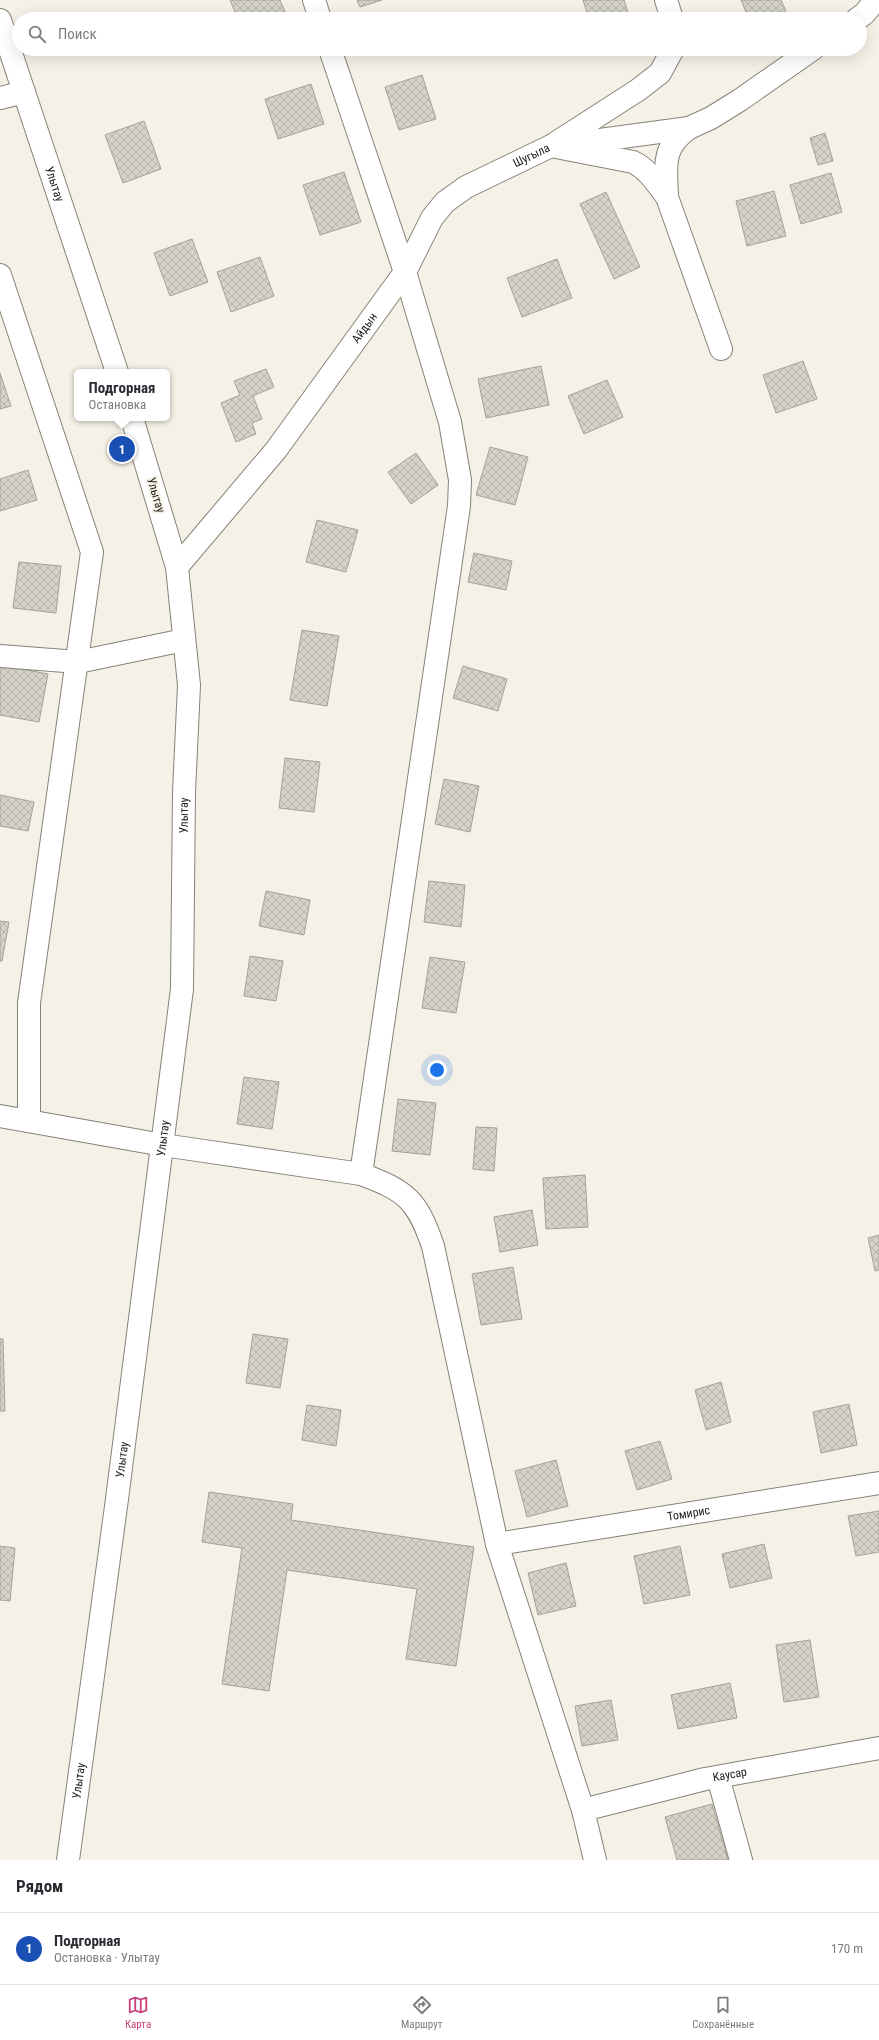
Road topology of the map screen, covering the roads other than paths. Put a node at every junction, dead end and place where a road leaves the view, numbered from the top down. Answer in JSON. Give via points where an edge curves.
{"nodes":[{"id":1,"x":314,"y":0,"type":"edge"},
{"id":2,"x":666,"y":0,"type":"edge"},
{"id":3,"x":876,"y":0,"type":"edge"},
{"id":4,"x":318,"y":12,"type":"edge"},
{"id":5,"x":670,"y":12,"type":"edge"},
{"id":6,"x":866,"y":12,"type":"edge"},
{"id":7,"x":0,"y":20,"type":"edge"},
{"id":8,"x":332,"y":56,"type":"edge"},
{"id":9,"x":669,"y":56,"type":"edge"},
{"id":10,"x":803,"y":56,"type":"edge"},
{"id":11,"x":24,"y":92,"type":"junction"},
{"id":12,"x":0,"y":98,"type":"edge"},
{"id":13,"x":689,"y":128,"type":"junction"},
{"id":14,"x":551,"y":146,"type":"junction"},
{"id":15,"x":666,"y":197,"type":"junction"},
{"id":16,"x":405,"y":272,"type":"junction"},
{"id":17,"x":0,"y":275,"type":"edge"},
{"id":18,"x":721,"y":349,"type":"dead end"},
{"id":19,"x":116,"y":369,"type":"edge"},
{"id":20,"x":133,"y":421,"type":"edge"},
{"id":21,"x":177,"y":567,"type":"junction"},
{"id":22,"x":184,"y":640,"type":"junction"},
{"id":23,"x":0,"y":656,"type":"edge"},
{"id":24,"x":78,"y":662,"type":"junction"},
{"id":25,"x":0,"y":1116,"type":"edge"},
{"id":26,"x":29,"y":1121,"type":"junction"},
{"id":27,"x":163,"y":1144,"type":"junction"},
{"id":28,"x":361,"y":1174,"type":"junction"},
{"id":29,"x":879,"y":1482,"type":"edge"},
{"id":30,"x":498,"y":1544,"type":"junction"},
{"id":31,"x":879,"y":1748,"type":"edge"},
{"id":32,"x":718,"y":1777,"type":"junction"},
{"id":33,"x":583,"y":1810,"type":"junction"},
{"id":34,"x":68,"y":1860,"type":"edge"},
{"id":35,"x":595,"y":1860,"type":"edge"},
{"id":36,"x":741,"y":1860,"type":"edge"}],
"edges":[{"from":1,"to":4,"type":"street"},
{"from":2,"to":5,"type":"street"},
{"from":3,"to":6,"type":"street"},
{"from":7,"to":11,"type":"street","name":"Улытау"},
{"from":8,"to":16,"type":"street"},
{"from":9,"to":14,"type":"street","name":"Шугыла","via":[[660,73],[638,90]]},
{"from":10,"to":13,"type":"street","via":[[711,118]]},
{"from":11,"to":12,"type":"street"},
{"from":11,"to":19,"type":"street","name":"Улытау"},
{"from":13,"to":14,"type":"street"},
{"from":13,"to":15,"type":"street","via":[[676,137],[669,148]]},
{"from":14,"to":15,"type":"street","via":[[633,162],[642,166]]},
{"from":14,"to":16,"type":"street","name":"Шугыла","via":[[466,187],[445,202],[432,218]]},
{"from":15,"to":18,"type":"street"},
{"from":16,"to":21,"type":"street","name":"Айдын","via":[[276,450]]},
{"from":16,"to":28,"type":"street","via":[[450,422],[460,480],[459,506]]},
{"from":17,"to":24,"type":"street","via":[[92,552]]},
{"from":20,"to":21,"type":"street","name":"Улытау"},
{"from":21,"to":22,"type":"street","name":"Улытау"},
{"from":22,"to":24,"type":"street"},
{"from":22,"to":27,"type":"street","name":"Улытау","via":[[189,685],[184,792],[182,989]]},
{"from":23,"to":24,"type":"street"},
{"from":24,"to":26,"type":"street","via":[[28,1003]]},
{"from":25,"to":26,"type":"street"},
{"from":26,"to":27,"type":"street"},
{"from":27,"to":28,"type":"street"},
{"from":27,"to":34,"type":"street","name":"Улытау"},
{"from":28,"to":30,"type":"street","via":[[389,1184],[408,1197],[424,1221],[433,1246]]},
{"from":29,"to":30,"type":"street","name":"Томирис"},
{"from":30,"to":33,"type":"street"},
{"from":31,"to":32,"type":"street","name":"Каусар"},
{"from":32,"to":33,"type":"street","name":"Каусар"},
{"from":32,"to":36,"type":"street"},
{"from":33,"to":35,"type":"street"}]}
